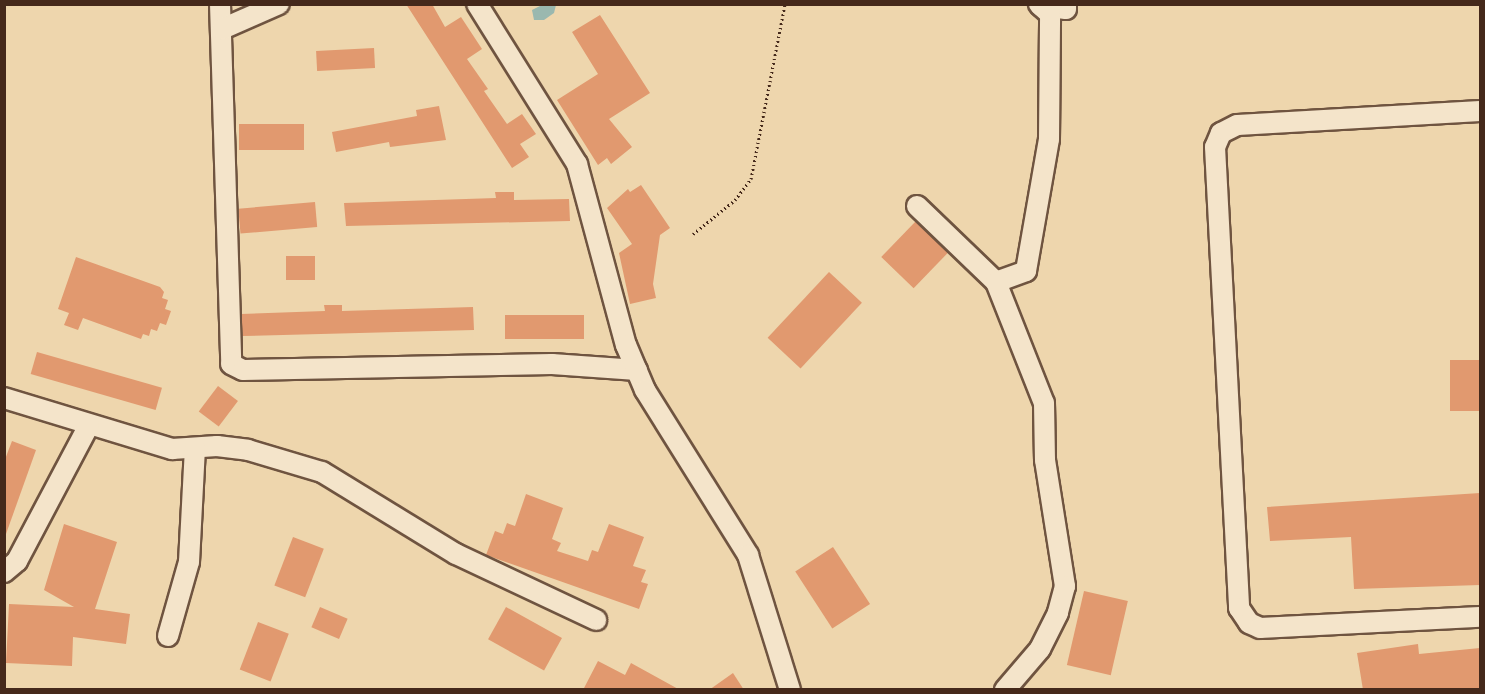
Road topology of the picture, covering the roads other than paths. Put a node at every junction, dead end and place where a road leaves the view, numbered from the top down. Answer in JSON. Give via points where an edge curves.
{"nodes":[{"id":1,"x":220,"y":4,"type":"edge"},
{"id":2,"x":279,"y":4,"type":"edge"},
{"id":3,"x":477,"y":4,"type":"edge"},
{"id":4,"x":1066,"y":4,"type":"edge"},
{"id":5,"x":1040,"y":5,"type":"edge"},
{"id":6,"x":222,"y":29,"type":"junction"},
{"id":7,"x":1480,"y":111,"type":"edge"},
{"id":8,"x":916,"y":206,"type":"dead end"},
{"id":9,"x":996,"y":282,"type":"junction"},
{"id":10,"x":637,"y":370,"type":"junction"},
{"id":11,"x":4,"y":398,"type":"edge"},
{"id":12,"x":89,"y":425,"type":"junction"},
{"id":13,"x":195,"y":448,"type":"junction"},
{"id":14,"x":4,"y":572,"type":"edge"},
{"id":15,"x":1480,"y":617,"type":"edge"},
{"id":16,"x":596,"y":620,"type":"dead end"},
{"id":17,"x":168,"y":636,"type":"dead end"},
{"id":18,"x":790,"y":690,"type":"edge"},
{"id":19,"x":1005,"y":690,"type":"edge"}],
"edges":[{"from":1,"to":6,"type":"street"},
{"from":2,"to":6,"type":"street"},
{"from":3,"to":10,"type":"street","via":[[578,164],[611,298]]},
{"from":4,"to":5,"type":"street","via":[[1066,9]]},
{"from":5,"to":9,"type":"street","via":[[1050,14],[1049,139],[1026,271]]},
{"from":6,"to":10,"type":"street","via":[[231,364],[243,370],[552,364]]},
{"from":7,"to":15,"type":"street","via":[[1237,125],[1221,133],[1215,147],[1239,608],[1249,623],[1260,628]]},
{"from":8,"to":9,"type":"street"},
{"from":9,"to":19,"type":"street","via":[[1044,404],[1045,460],[1065,586],[1058,613],[1040,649]]},
{"from":10,"to":18,"type":"street","via":[[664,423],[748,555]]},
{"from":11,"to":12,"type":"street"},
{"from":12,"to":13,"type":"street","via":[[172,448]]},
{"from":12,"to":14,"type":"street","via":[[16,561]]},
{"from":13,"to":16,"type":"street","via":[[248,450],[322,472],[456,554]]},
{"from":13,"to":17,"type":"street","via":[[189,562]]}]}
